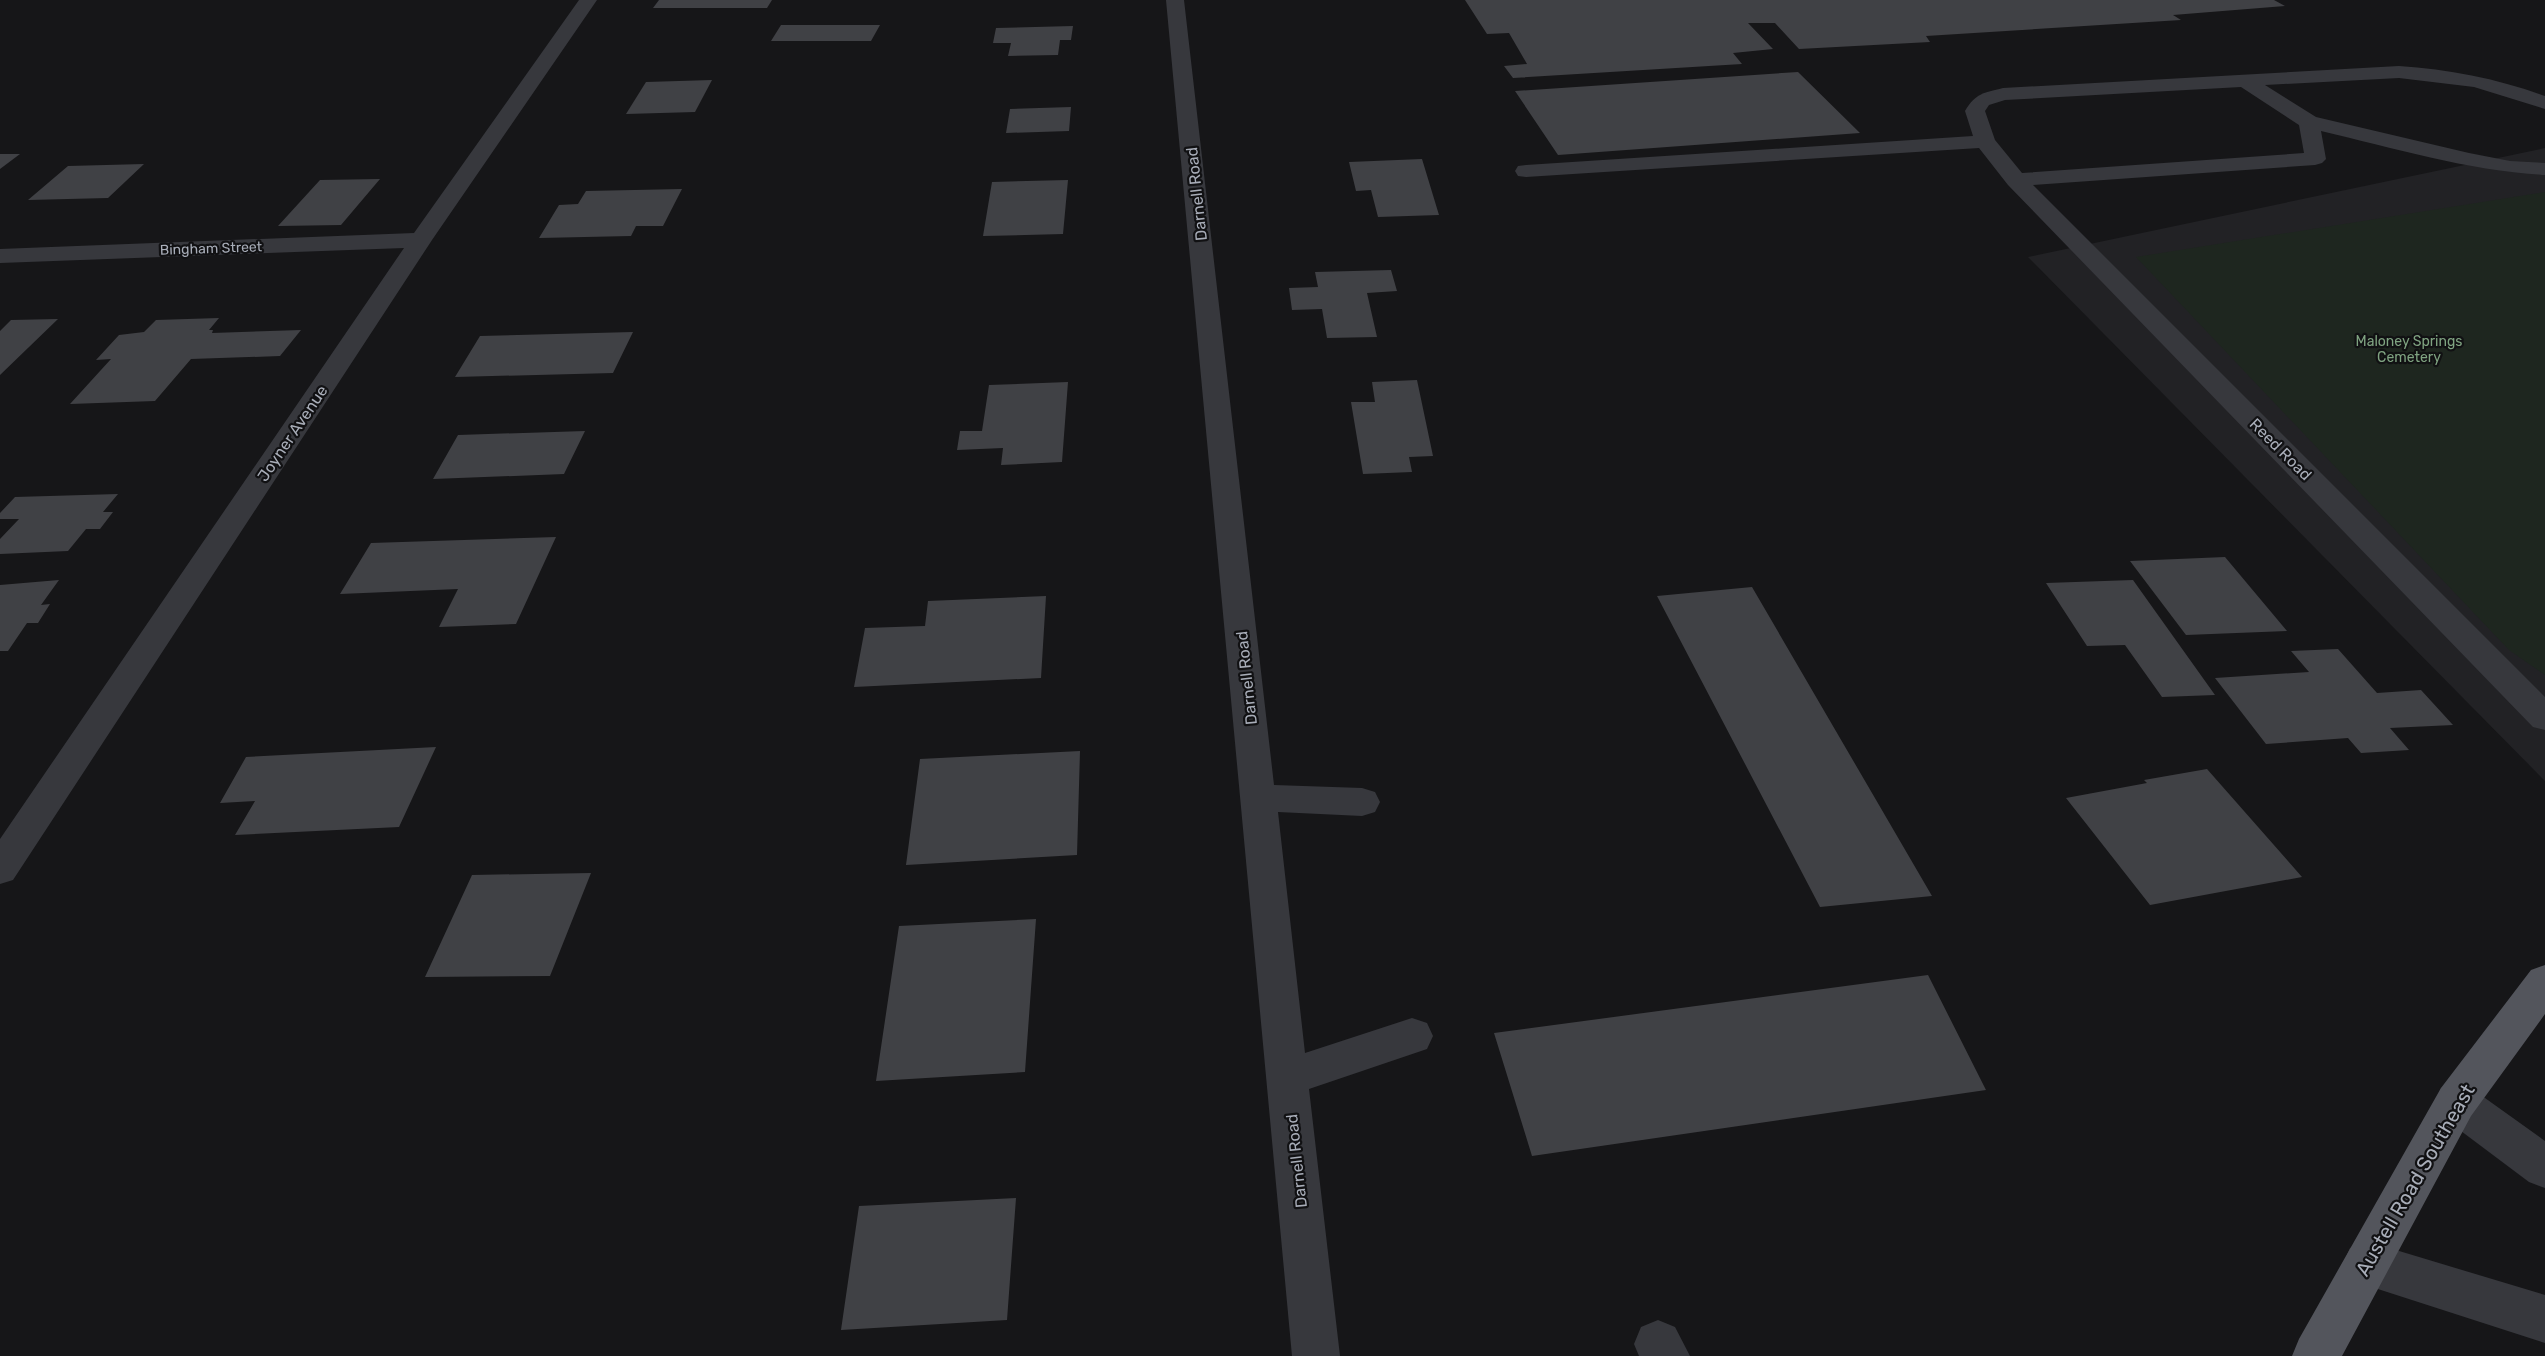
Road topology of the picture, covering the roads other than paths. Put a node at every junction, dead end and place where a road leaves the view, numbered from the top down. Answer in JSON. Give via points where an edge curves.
{"nodes":[{"id":1,"x":588,"y":0,"type":"edge"},
{"id":2,"x":1175,"y":0,"type":"edge"},
{"id":3,"x":2242,"y":79,"type":"junction"},
{"id":4,"x":2545,"y":103,"type":"edge"},
{"id":5,"x":2309,"y":122,"type":"junction"},
{"id":6,"x":1985,"y":141,"type":"junction"},
{"id":7,"x":2545,"y":169,"type":"edge"},
{"id":8,"x":1526,"y":171,"type":"dead end"},
{"id":9,"x":2016,"y":180,"type":"junction"},
{"id":10,"x":421,"y":240,"type":"junction"},
{"id":11,"x":0,"y":256,"type":"edge"},
{"id":12,"x":2545,"y":718,"type":"edge"},
{"id":13,"x":1258,"y":798,"type":"junction"},
{"id":14,"x":1362,"y":802,"type":"dead end"},
{"id":15,"x":0,"y":869,"type":"edge"},
{"id":16,"x":2545,"y":982,"type":"edge"},
{"id":17,"x":1412,"y":1036,"type":"dead end"},
{"id":18,"x":1287,"y":1078,"type":"junction"},
{"id":19,"x":2456,"y":1102,"type":"junction"},
{"id":20,"x":2545,"y":1167,"type":"edge"},
{"id":21,"x":2366,"y":1264,"type":"junction"},
{"id":22,"x":2545,"y":1319,"type":"edge"},
{"id":23,"x":1316,"y":1356,"type":"edge"},
{"id":24,"x":2316,"y":1356,"type":"edge"}],
"edges":[{"from":1,"to":10,"type":"street","name":"Joyner Avenue"},
{"from":2,"to":13,"type":"street","name":"Darnell Road"},
{"from":3,"to":4,"type":"street","name":"Reed Road","via":[[2438,74],[2477,81]]},
{"from":3,"to":5,"type":"street"},
{"from":3,"to":6,"type":"street","name":"Reed Road","via":[[2003,94],[1981,100],[1975,111]]},
{"from":5,"to":7,"type":"street","via":[[2469,159]]},
{"from":5,"to":9,"type":"street","via":[[2315,159]]},
{"from":6,"to":8,"type":"street"},
{"from":6,"to":9,"type":"street","name":"Reed Road"},
{"from":9,"to":12,"type":"street","name":"Reed Road"},
{"from":10,"to":11,"type":"street","name":"Bingham Street"},
{"from":10,"to":15,"type":"street","name":"Joyner Avenue"},
{"from":13,"to":14,"type":"street"},
{"from":13,"to":18,"type":"street","name":"Darnell Road"},
{"from":16,"to":19,"type":"main road","name":"Austell Road Southeast"},
{"from":17,"to":18,"type":"street"},
{"from":18,"to":23,"type":"street","name":"Darnell Road"},
{"from":19,"to":20,"type":"street"},
{"from":19,"to":21,"type":"main road","name":"Austell Road Southeast"},
{"from":21,"to":22,"type":"street"},
{"from":21,"to":24,"type":"main road","name":"Austell Road Southeast"}]}
